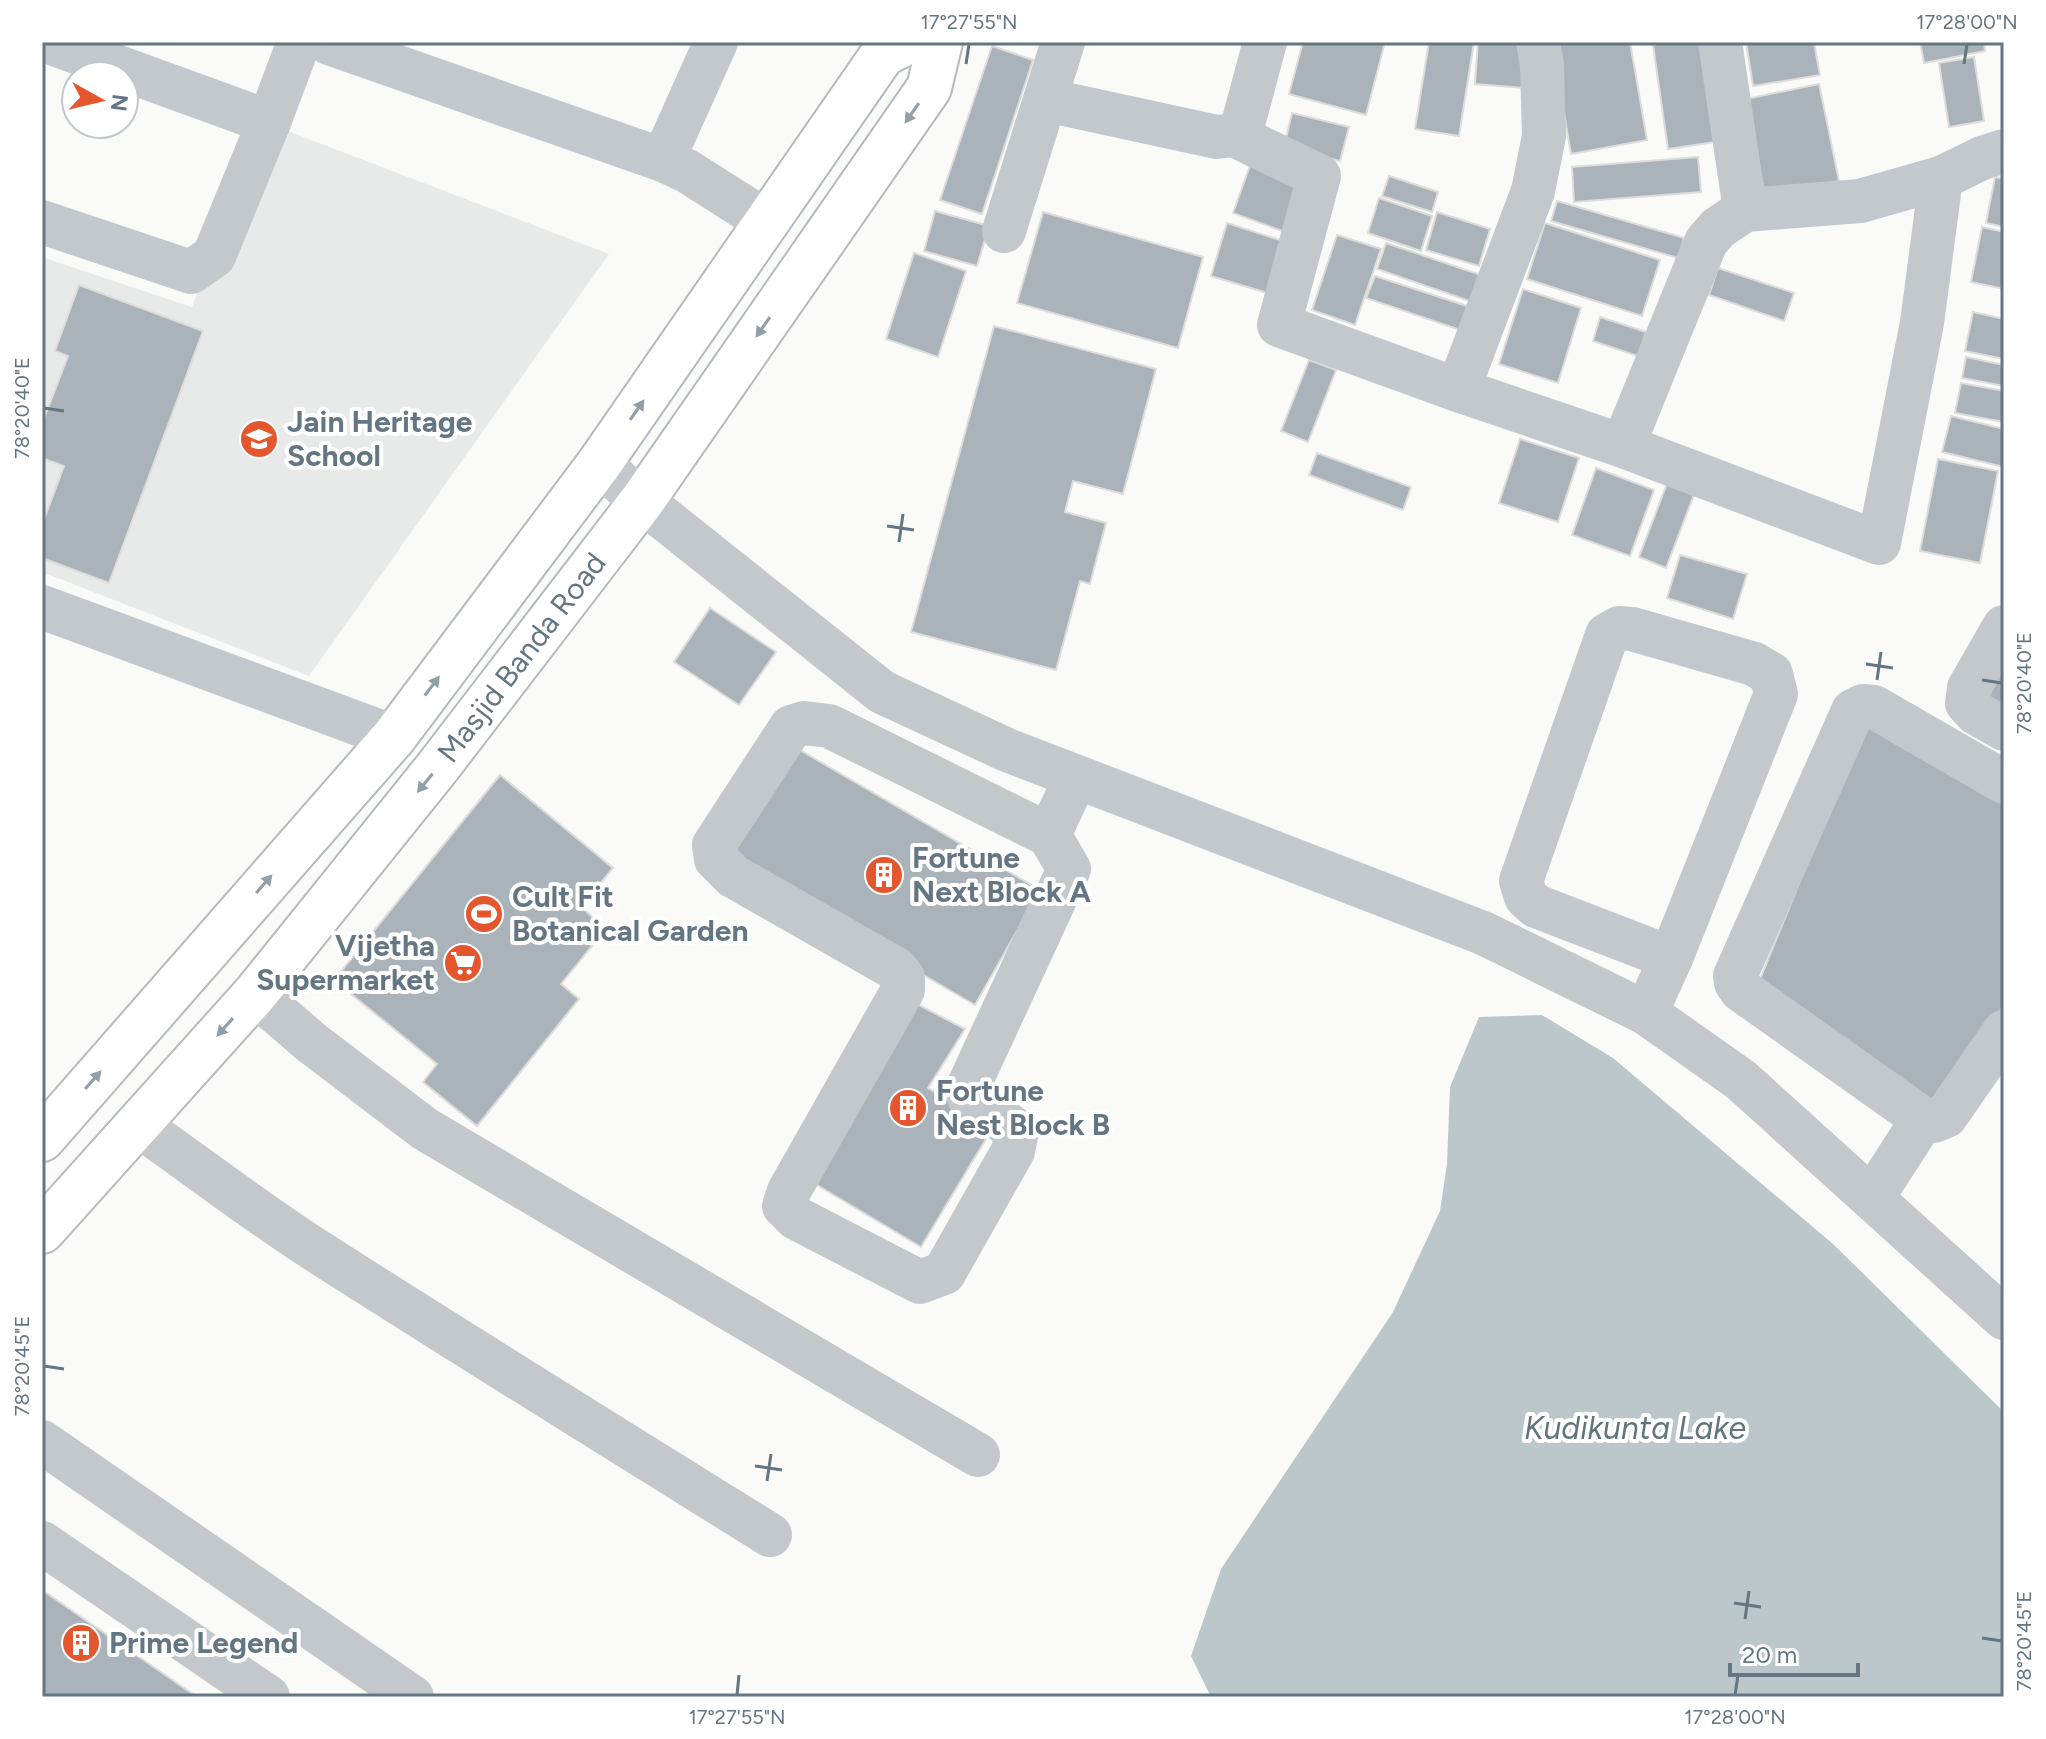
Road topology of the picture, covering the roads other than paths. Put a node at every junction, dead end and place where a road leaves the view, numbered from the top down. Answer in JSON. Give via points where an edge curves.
{"nodes":[{"id":1,"x":49,"y":42,"type":"edge"},
{"id":2,"x":716,"y":42,"type":"edge"},
{"id":3,"x":907,"y":42,"type":"edge"},
{"id":4,"x":940,"y":42,"type":"edge"},
{"id":5,"x":1063,"y":42,"type":"edge"},
{"id":6,"x":1265,"y":42,"type":"edge"},
{"id":7,"x":1538,"y":42,"type":"edge"},
{"id":8,"x":1720,"y":42,"type":"edge"},
{"id":9,"x":314,"y":43,"type":"edge"},
{"id":10,"x":1046,"y":100,"type":"junction"},
{"id":11,"x":269,"y":122,"type":"junction"},
{"id":12,"x":1234,"y":135,"type":"junction"},
{"id":13,"x":2004,"y":151,"type":"edge"},
{"id":14,"x":663,"y":160,"type":"junction"},
{"id":15,"x":1941,"y":178,"type":"junction"},
{"id":16,"x":1745,"y":210,"type":"junction"},
{"id":17,"x":42,"y":222,"type":"edge"},
{"id":18,"x":767,"y":222,"type":"junction"},
{"id":19,"x":1004,"y":231,"type":"dead end"},
{"id":20,"x":1458,"y":390,"type":"junction"},
{"id":21,"x":1623,"y":446,"type":"junction"},
{"id":22,"x":599,"y":464,"type":"junction"},
{"id":23,"x":642,"y":501,"type":"junction"},
{"id":24,"x":42,"y":607,"type":"edge"},
{"id":25,"x":2004,"y":627,"type":"edge"},
{"id":26,"x":2004,"y":729,"type":"edge"},
{"id":27,"x":394,"y":737,"type":"junction"},
{"id":28,"x":1076,"y":777,"type":"junction"},
{"id":29,"x":2004,"y":782,"type":"edge"},
{"id":30,"x":1049,"y":835,"type":"junction"},
{"id":31,"x":1671,"y":958,"type":"junction"},
{"id":32,"x":255,"y":994,"type":"junction"},
{"id":33,"x":1646,"y":1013,"type":"junction"},
{"id":34,"x":2004,"y":1032,"type":"edge"},
{"id":35,"x":1923,"y":1119,"type":"junction"},
{"id":36,"x":138,"y":1125,"type":"junction"},
{"id":37,"x":42,"y":1139,"type":"edge"},
{"id":38,"x":1872,"y":1198,"type":"junction"},
{"id":39,"x":42,"y":1231,"type":"edge"},
{"id":40,"x":2004,"y":1318,"type":"edge"},
{"id":41,"x":42,"y":1442,"type":"edge"},
{"id":42,"x":978,"y":1455,"type":"dead end"},
{"id":43,"x":770,"y":1535,"type":"dead end"},
{"id":44,"x":42,"y":1543,"type":"edge"},
{"id":45,"x":268,"y":1697,"type":"edge"},
{"id":46,"x":412,"y":1697,"type":"edge"}],
"edges":[{"from":1,"to":11,"type":"street"},
{"from":2,"to":14,"type":"street"},
{"from":3,"to":18,"type":"main road","name":"Masjid Banda Road","via":[[883,54]]},
{"from":4,"to":23,"type":"main road","name":"Masjid Banda Road","one_way":true,"via":[[929,88]]},
{"from":5,"to":10,"type":"street"},
{"from":6,"to":12,"type":"street","via":[[1243,124]]},
{"from":7,"to":20,"type":"street","via":[[1544,136],[1533,191]]},
{"from":8,"to":16,"type":"street"},
{"from":9,"to":11,"type":"street"},
{"from":9,"to":14,"type":"street"},
{"from":10,"to":12,"type":"street","via":[[1217,137]]},
{"from":10,"to":19,"type":"street"},
{"from":11,"to":17,"type":"street","via":[[214,256],[191,272]]},
{"from":12,"to":20,"type":"street","via":[[1319,176],[1279,325]]},
{"from":13,"to":15,"type":"street"},
{"from":14,"to":18,"type":"street"},
{"from":15,"to":16,"type":"street","via":[[1860,201]]},
{"from":15,"to":21,"type":"street","via":[[1922,323],[1879,543]]},
{"from":16,"to":21,"type":"street","via":[[1706,242]]},
{"from":22,"to":18,"type":"main road","name":"Masjid Banda Road","one_way":true},
{"from":20,"to":21,"type":"street"},
{"from":22,"to":23,"type":"street"},
{"from":27,"to":22,"type":"main road","name":"Masjid Banda Road","one_way":true},
{"from":23,"to":28,"type":"street","via":[[882,692]]},
{"from":23,"to":32,"type":"main road","name":"Masjid Banda Road","one_way":true},
{"from":24,"to":27,"type":"street","name":"Masjid Banda Road"},
{"from":25,"to":26,"type":"street","via":[[1969,688],[1967,703]]},
{"from":37,"to":27,"type":"main road","name":"Masjid Banda Road","one_way":true},
{"from":28,"to":30,"type":"street"},
{"from":28,"to":33,"type":"street","via":[[1483,933]]},
{"from":29,"to":35,"type":"street","via":[[1874,707],[1853,711],[1735,976],[1741,990]]},
{"from":30,"to":30,"type":"street","via":[[1069,869],[969,1085],[969,1097],[1017,1131],[1013,1151],[944,1273],[920,1282],[796,1218],[784,1206],[903,990],[903,978],[896,969],[733,876],[716,859],[714,845],[791,727],[804,723],[829,726]]},
{"from":31,"to":31,"type":"street","via":[[1536,906],[1521,881],[1607,635],[1619,628],[1754,664],[1771,674],[1776,694]]},
{"from":31,"to":33,"type":"street"},
{"from":32,"to":36,"type":"main road","name":"Masjid Banda Road","one_way":true},
{"from":32,"to":42,"type":"street","via":[[425,1129]]},
{"from":33,"to":38,"type":"street","via":[[1741,1080]]},
{"from":34,"to":35,"type":"street","via":[[1946,1116]]},
{"from":35,"to":38,"type":"street"},
{"from":36,"to":39,"type":"main road","name":"Masjid Banda Road"},
{"from":36,"to":43,"type":"street","via":[[317,1251]]},
{"from":38,"to":40,"type":"street"},
{"from":41,"to":46,"type":"street"},
{"from":44,"to":45,"type":"street"}]}
